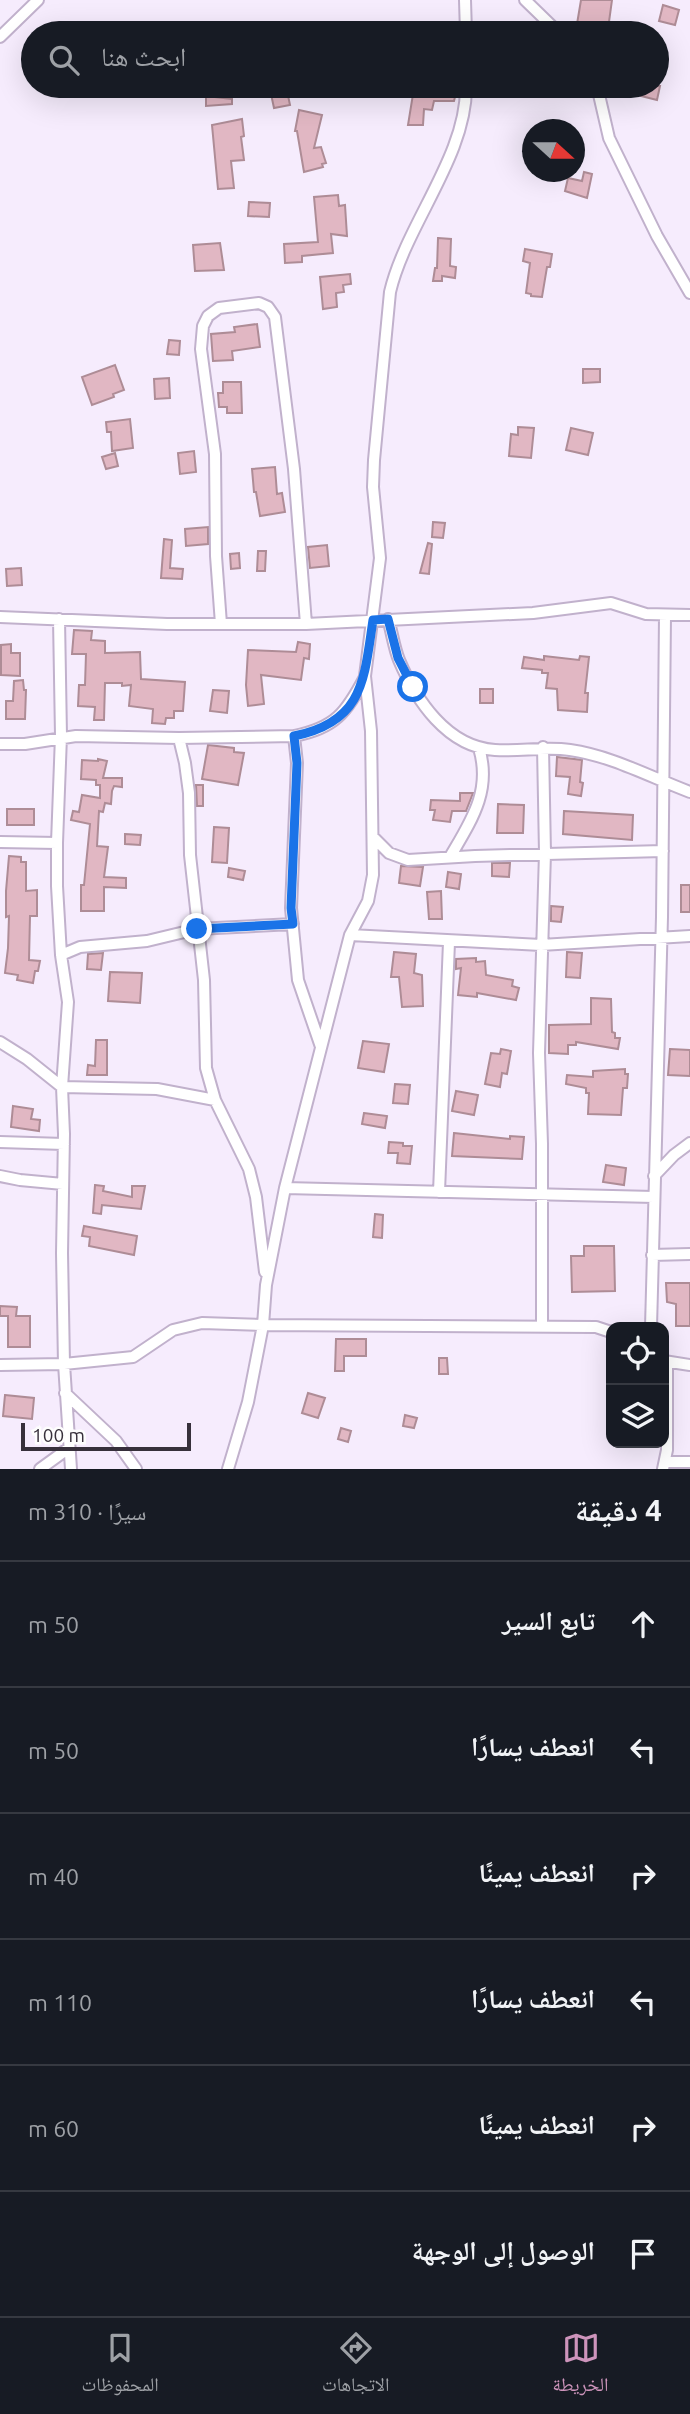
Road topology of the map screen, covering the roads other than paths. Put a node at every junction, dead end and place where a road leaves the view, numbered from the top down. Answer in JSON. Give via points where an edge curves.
{"nodes":[{"id":1,"x":38,"y":0,"type":"edge"},
{"id":2,"x":465,"y":0,"type":"edge"},
{"id":3,"x":524,"y":0,"type":"edge"},
{"id":4,"x":466,"y":21,"type":"edge"},
{"id":5,"x":546,"y":21,"type":"edge"},
{"id":6,"x":0,"y":37,"type":"edge"},
{"id":7,"x":466,"y":98,"type":"edge"},
{"id":8,"x":600,"y":98,"type":"edge"},
{"id":9,"x":690,"y":293,"type":"edge"},
{"id":10,"x":690,"y":615,"type":"edge"},
{"id":11,"x":665,"y":616,"type":"junction"},
{"id":12,"x":0,"y":617,"type":"edge"},
{"id":13,"x":59,"y":619,"type":"junction"},
{"id":14,"x":388,"y":619,"type":"junction"},
{"id":15,"x":373,"y":620,"type":"junction"},
{"id":16,"x":221,"y":624,"type":"junction"},
{"id":17,"x":306,"y":624,"type":"junction"},
{"id":18,"x":365,"y":676,"type":"junction"},
{"id":19,"x":61,"y":736,"type":"junction"},
{"id":20,"x":294,"y":736,"type":"junction"},
{"id":21,"x":178,"y":738,"type":"junction"},
{"id":22,"x":0,"y":744,"type":"edge"},
{"id":23,"x":543,"y":747,"type":"junction"},
{"id":24,"x":479,"y":748,"type":"junction"},
{"id":25,"x":664,"y":782,"type":"junction"},
{"id":26,"x":690,"y":792,"type":"edge"},
{"id":27,"x":373,"y":837,"type":"junction"},
{"id":28,"x":0,"y":842,"type":"edge"},
{"id":29,"x":57,"y":843,"type":"junction"},
{"id":30,"x":663,"y":851,"type":"junction"},
{"id":31,"x":545,"y":853,"type":"junction"},
{"id":32,"x":450,"y":857,"type":"junction"},
{"id":33,"x":293,"y":924,"type":"junction"},
{"id":34,"x":197,"y":929,"type":"junction"},
{"id":35,"x":350,"y":935,"type":"junction"},
{"id":36,"x":690,"y":936,"type":"edge"},
{"id":37,"x":661,"y":937,"type":"junction"},
{"id":38,"x":449,"y":942,"type":"junction"},
{"id":39,"x":541,"y":945,"type":"junction"},
{"id":40,"x":61,"y":955,"type":"junction"},
{"id":41,"x":0,"y":1042,"type":"edge"},
{"id":42,"x":321,"y":1046,"type":"junction"},
{"id":43,"x":62,"y":1087,"type":"junction"},
{"id":44,"x":215,"y":1100,"type":"junction"},
{"id":45,"x":0,"y":1142,"type":"edge"},
{"id":46,"x":690,"y":1143,"type":"edge"},
{"id":47,"x":64,"y":1144,"type":"junction"},
{"id":48,"x":0,"y":1176,"type":"edge"},
{"id":49,"x":654,"y":1176,"type":"junction"},
{"id":50,"x":63,"y":1184,"type":"junction"},
{"id":51,"x":285,"y":1188,"type":"junction"},
{"id":52,"x":439,"y":1192,"type":"junction"},
{"id":53,"x":542,"y":1194,"type":"junction"},
{"id":54,"x":653,"y":1197,"type":"junction"},
{"id":55,"x":690,"y":1254,"type":"edge"},
{"id":56,"x":652,"y":1255,"type":"junction"},
{"id":57,"x":266,"y":1285,"type":"junction"},
{"id":58,"x":651,"y":1322,"type":"edge"},
{"id":59,"x":263,"y":1325,"type":"junction"},
{"id":60,"x":542,"y":1326,"type":"junction"},
{"id":61,"x":606,"y":1330,"type":"edge"},
{"id":62,"x":669,"y":1362,"type":"edge"},
{"id":63,"x":64,"y":1364,"type":"junction"},
{"id":64,"x":0,"y":1365,"type":"edge"},
{"id":65,"x":690,"y":1365,"type":"edge"},
{"id":66,"x":666,"y":1385,"type":"edge"},
{"id":67,"x":65,"y":1393,"type":"junction"},
{"id":68,"x":69,"y":1448,"type":"junction"},
{"id":69,"x":690,"y":1462,"type":"edge"},
{"id":70,"x":664,"y":1465,"type":"edge"},
{"id":71,"x":40,"y":1469,"type":"edge"},
{"id":72,"x":71,"y":1469,"type":"edge"},
{"id":73,"x":136,"y":1469,"type":"edge"},
{"id":74,"x":228,"y":1469,"type":"edge"}],
"edges":[{"from":1,"to":6,"type":"street"},
{"from":2,"to":4,"type":"street"},
{"from":3,"to":5,"type":"street"},
{"from":7,"to":15,"type":"street","via":[[446,166],[395,270],[390,292],[374,460],[380,558]]},
{"from":8,"to":9,"type":"street","via":[[609,138]]},
{"from":10,"to":11,"type":"street"},
{"from":11,"to":14,"type":"street","via":[[611,603],[533,613]]},
{"from":11,"to":25,"type":"street"},
{"from":12,"to":13,"type":"street"},
{"from":13,"to":16,"type":"street"},
{"from":13,"to":19,"type":"street"},
{"from":14,"to":15,"type":"street"},
{"from":14,"to":24,"type":"street","via":[[398,658],[434,719],[457,738]]},
{"from":15,"to":17,"type":"street"},
{"from":15,"to":18,"type":"street"},
{"from":16,"to":17,"type":"street"},
{"from":16,"to":17,"type":"street","via":[[215,454],[202,326],[219,308],[259,303],[275,317],[294,469]]},
{"from":18,"to":20,"type":"street","via":[[350,705],[335,721]]},
{"from":18,"to":27,"type":"street"},
{"from":19,"to":21,"type":"street"},
{"from":19,"to":22,"type":"street"},
{"from":19,"to":29,"type":"street"},
{"from":20,"to":21,"type":"street"},
{"from":20,"to":33,"type":"street"},
{"from":21,"to":34,"type":"street","via":[[189,793]]},
{"from":23,"to":24,"type":"street"},
{"from":23,"to":25,"type":"street","via":[[609,759]]},
{"from":23,"to":31,"type":"street"},
{"from":24,"to":32,"type":"street","via":[[484,765],[482,793]]},
{"from":25,"to":26,"type":"street"},
{"from":25,"to":30,"type":"street"},
{"from":27,"to":32,"type":"street","via":[[389,853],[408,860]]},
{"from":27,"to":35,"type":"street","via":[[368,901]]},
{"from":28,"to":29,"type":"street"},
{"from":29,"to":40,"type":"street"},
{"from":30,"to":31,"type":"street"},
{"from":30,"to":37,"type":"street"},
{"from":31,"to":32,"type":"street"},
{"from":31,"to":39,"type":"street"},
{"from":33,"to":34,"type":"street"},
{"from":33,"to":42,"type":"street","via":[[298,980]]},
{"from":34,"to":40,"type":"street","via":[[147,941],[80,947]]},
{"from":34,"to":44,"type":"street","via":[[204,980],[206,1068]]},
{"from":35,"to":38,"type":"street"},
{"from":35,"to":42,"type":"street"},
{"from":36,"to":37,"type":"street"},
{"from":37,"to":39,"type":"street"},
{"from":37,"to":49,"type":"street"},
{"from":38,"to":39,"type":"street"},
{"from":38,"to":52,"type":"street"},
{"from":39,"to":53,"type":"street"},
{"from":40,"to":43,"type":"street","via":[[68,1002]]},
{"from":41,"to":43,"type":"street"},
{"from":42,"to":51,"type":"street"},
{"from":43,"to":44,"type":"street","via":[[157,1089]]},
{"from":43,"to":47,"type":"street"},
{"from":44,"to":57,"type":"street","via":[[249,1169]]},
{"from":45,"to":47,"type":"street"},
{"from":46,"to":49,"type":"street"},
{"from":47,"to":50,"type":"street"},
{"from":48,"to":50,"type":"street"},
{"from":49,"to":54,"type":"street"},
{"from":50,"to":63,"type":"street"},
{"from":51,"to":52,"type":"street"},
{"from":51,"to":57,"type":"street"},
{"from":52,"to":53,"type":"street"},
{"from":53,"to":54,"type":"street"},
{"from":53,"to":60,"type":"street"},
{"from":54,"to":56,"type":"street"},
{"from":55,"to":56,"type":"street"},
{"from":56,"to":58,"type":"street"},
{"from":57,"to":59,"type":"street"},
{"from":59,"to":60,"type":"street"},
{"from":59,"to":63,"type":"street","via":[[202,1322],[173,1330],[133,1357]]},
{"from":59,"to":74,"type":"street","via":[[248,1402]]},
{"from":60,"to":61,"type":"street"},
{"from":62,"to":65,"type":"street"},
{"from":63,"to":64,"type":"street"},
{"from":63,"to":67,"type":"street"},
{"from":66,"to":70,"type":"street"},
{"from":67,"to":68,"type":"street"},
{"from":67,"to":73,"type":"street","via":[[116,1441]]},
{"from":68,"to":71,"type":"street"},
{"from":68,"to":72,"type":"street"},
{"from":69,"to":70,"type":"street"}]}
